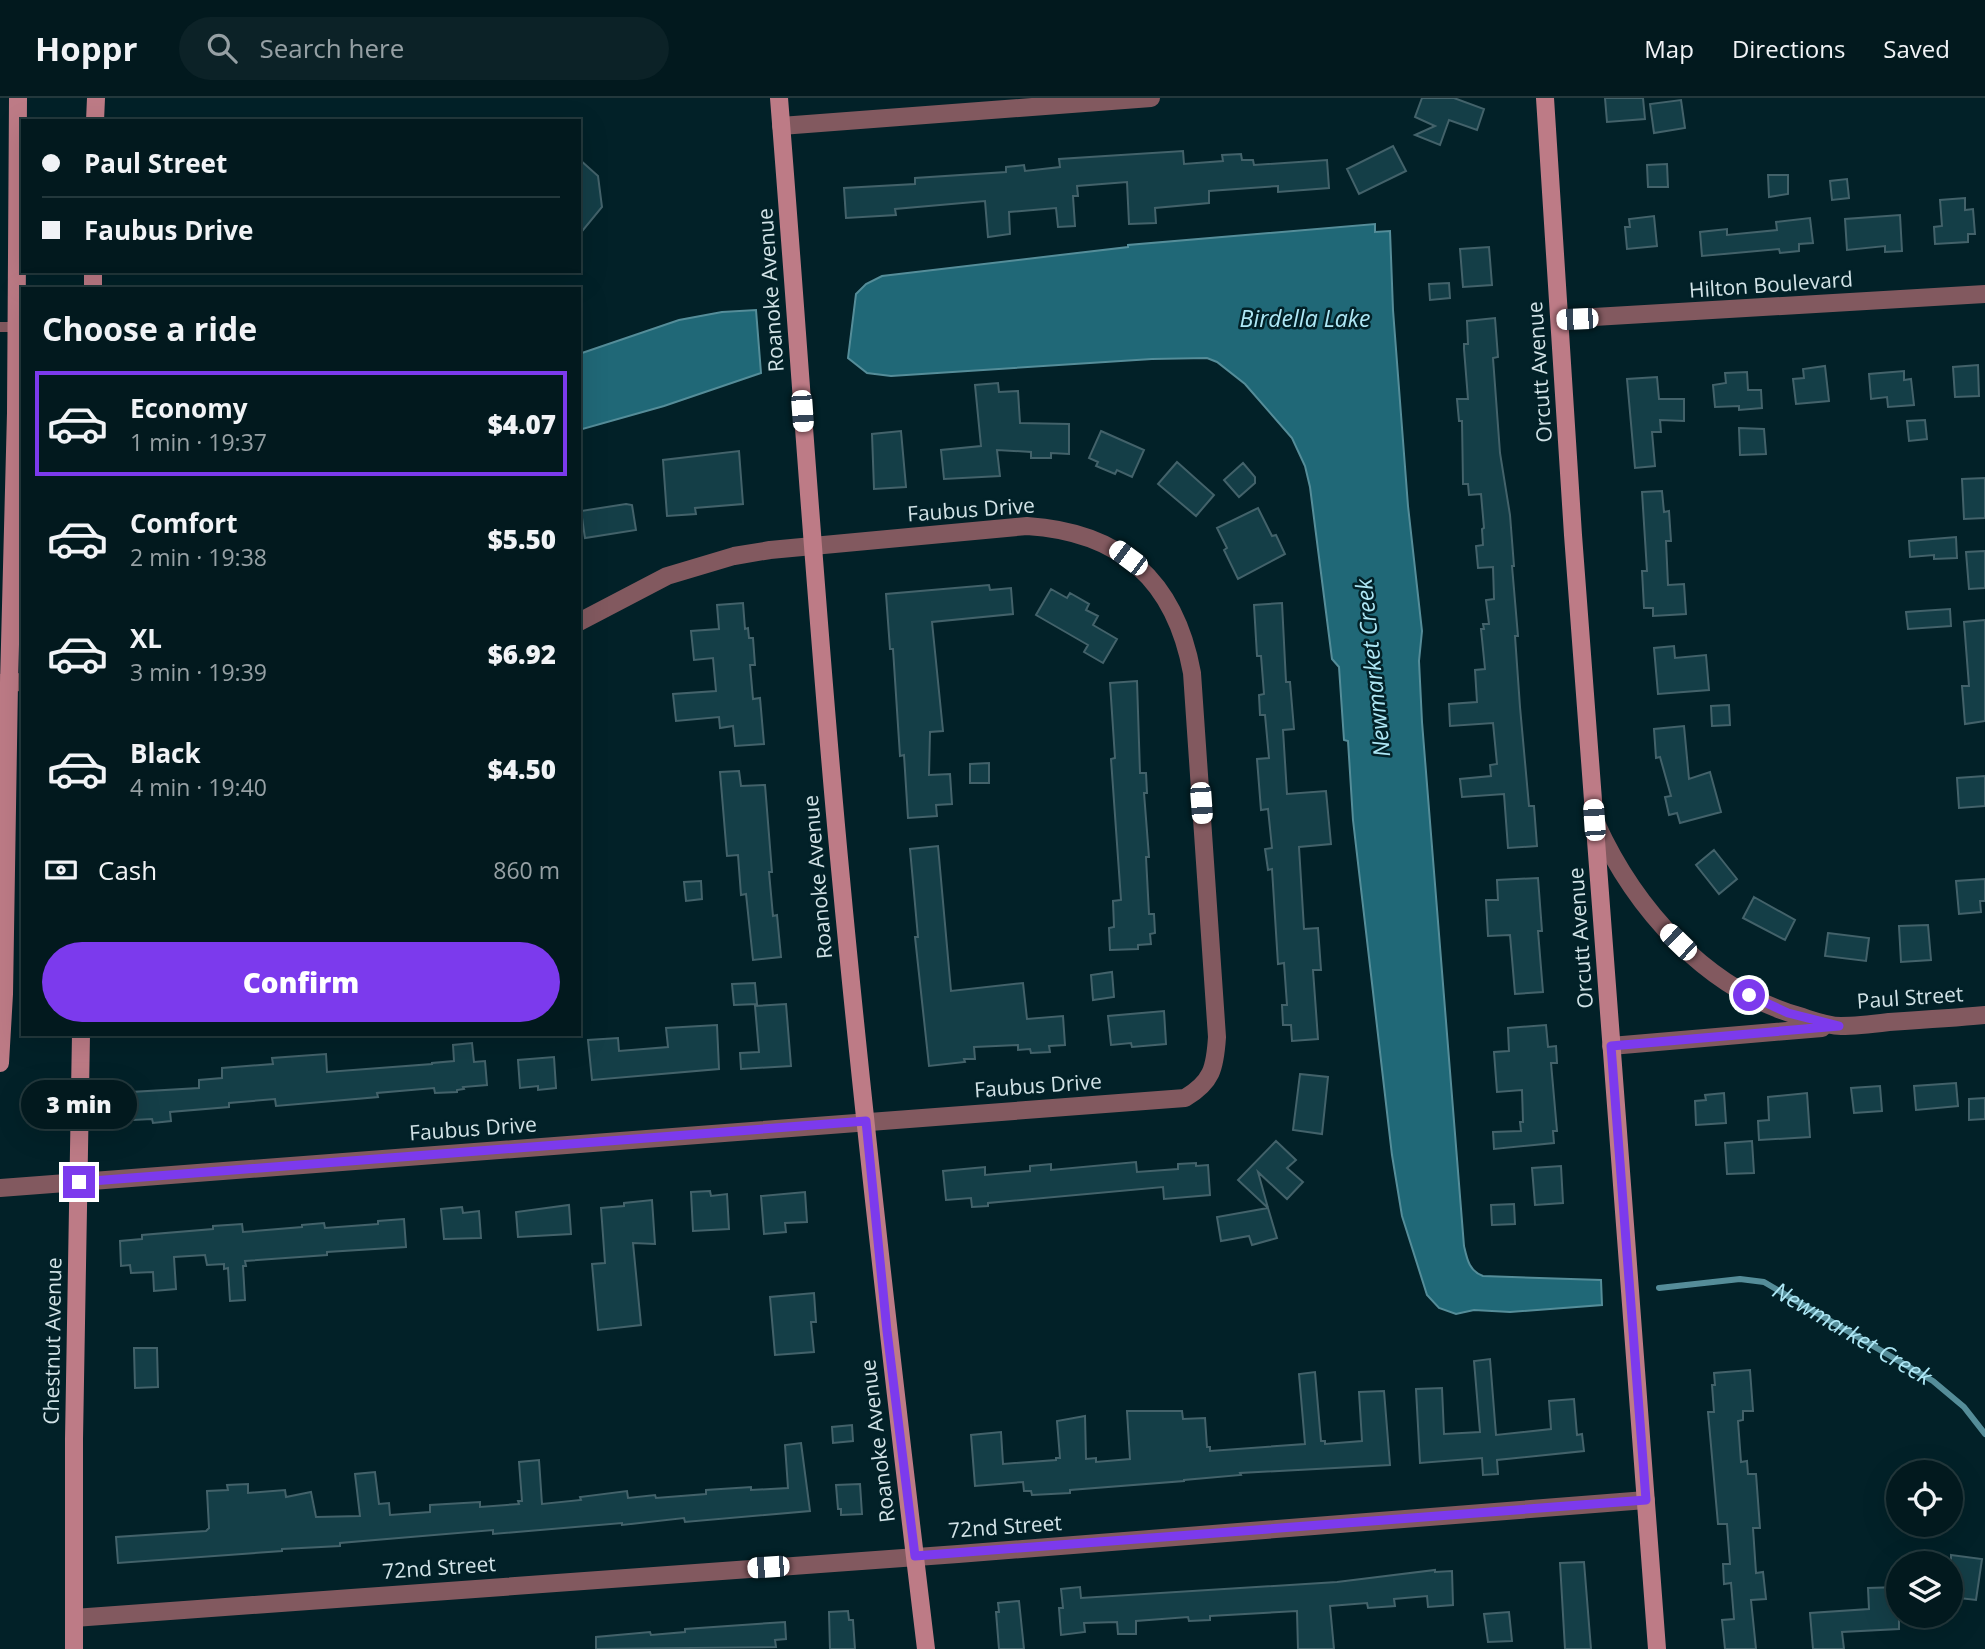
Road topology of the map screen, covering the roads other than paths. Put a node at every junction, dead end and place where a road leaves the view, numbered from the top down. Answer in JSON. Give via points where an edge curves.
{"nodes":[{"id":1,"x":18,"y":98,"type":"edge"},
{"id":2,"x":96,"y":98,"type":"edge"},
{"id":3,"x":779,"y":98,"type":"edge"},
{"id":4,"x":1151,"y":98,"type":"edge"},
{"id":5,"x":1545,"y":98,"type":"edge"},
{"id":6,"x":95,"y":119,"type":"edge"},
{"id":7,"x":781,"y":126,"type":"junction"},
{"id":8,"x":1985,"y":294,"type":"edge"},
{"id":9,"x":1560,"y":320,"type":"junction"},
{"id":10,"x":8,"y":327,"type":"edge"},
{"id":11,"x":812,"y":547,"type":"junction"},
{"id":12,"x":581,"y":621,"type":"edge"},
{"id":13,"x":10,"y":683,"type":"edge"},
{"id":14,"x":1594,"y":820,"type":"junction"},
{"id":15,"x":2,"y":968,"type":"edge"},
{"id":16,"x":1985,"y":1015,"type":"edge"},
{"id":17,"x":1839,"y":1026,"type":"junction"},
{"id":18,"x":81,"y":1036,"type":"edge"},
{"id":19,"x":1611,"y":1046,"type":"junction"},
{"id":20,"x":0,"y":1063,"type":"edge"},
{"id":21,"x":866,"y":1121,"type":"junction"},
{"id":22,"x":79,"y":1182,"type":"junction"},
{"id":23,"x":0,"y":1188,"type":"edge"},
{"id":24,"x":1646,"y":1500,"type":"junction"},
{"id":25,"x":915,"y":1556,"type":"junction"},
{"id":26,"x":74,"y":1618,"type":"junction"},
{"id":27,"x":74,"y":1649,"type":"edge"},
{"id":28,"x":926,"y":1649,"type":"edge"},
{"id":29,"x":1657,"y":1649,"type":"edge"}],
"edges":[{"from":1,"to":10,"type":"street"},
{"from":2,"to":6,"type":"street"},
{"from":3,"to":7,"type":"street","name":"Roanoke Avenue"},
{"from":4,"to":7,"type":"street"},
{"from":5,"to":9,"type":"street","name":"Orcutt Avenue"},
{"from":7,"to":11,"type":"street","name":"Roanoke Avenue"},
{"from":8,"to":9,"type":"street","name":"Hilton Boulevard"},
{"from":9,"to":14,"type":"street","name":"Orcutt Avenue"},
{"from":10,"to":13,"type":"street"},
{"from":11,"to":12,"type":"street","name":"Faubus Drive","via":[[700,564]]},
{"from":11,"to":21,"type":"street","name":"Roanoke Avenue"},
{"from":11,"to":21,"type":"street","name":"Faubus Drive","via":[[1006,526],[1049,527],[1091,538],[1132,561],[1158,588],[1184,638],[1192,673],[1217,1037],[1216,1056],[1203,1088],[1185,1098]]},
{"from":13,"to":15,"type":"street"},
{"from":14,"to":17,"type":"street","name":"Paul Street","via":[[1631,888],[1690,953],[1762,1002]]},
{"from":14,"to":19,"type":"street","name":"Orcutt Avenue"},
{"from":15,"to":20,"type":"street"},
{"from":16,"to":17,"type":"street","name":"Paul Street"},
{"from":17,"to":19,"type":"street","name":"Paul Street"},
{"from":18,"to":22,"type":"street","name":"Chestnut Avenue"},
{"from":19,"to":24,"type":"street","name":"Orcutt Avenue"},
{"from":21,"to":22,"type":"street","name":"Faubus Drive"},
{"from":21,"to":25,"type":"street","name":"Roanoke Avenue"},
{"from":22,"to":23,"type":"street","name":"Faubus Drive"},
{"from":22,"to":26,"type":"street","name":"Chestnut Avenue"},
{"from":24,"to":25,"type":"street","name":"72nd Street"},
{"from":24,"to":29,"type":"street","name":"Orcutt Avenue"},
{"from":25,"to":26,"type":"street","name":"72nd Street"},
{"from":25,"to":28,"type":"street","name":"Roanoke Avenue"},
{"from":26,"to":27,"type":"street","name":"Chestnut Avenue"}]}
